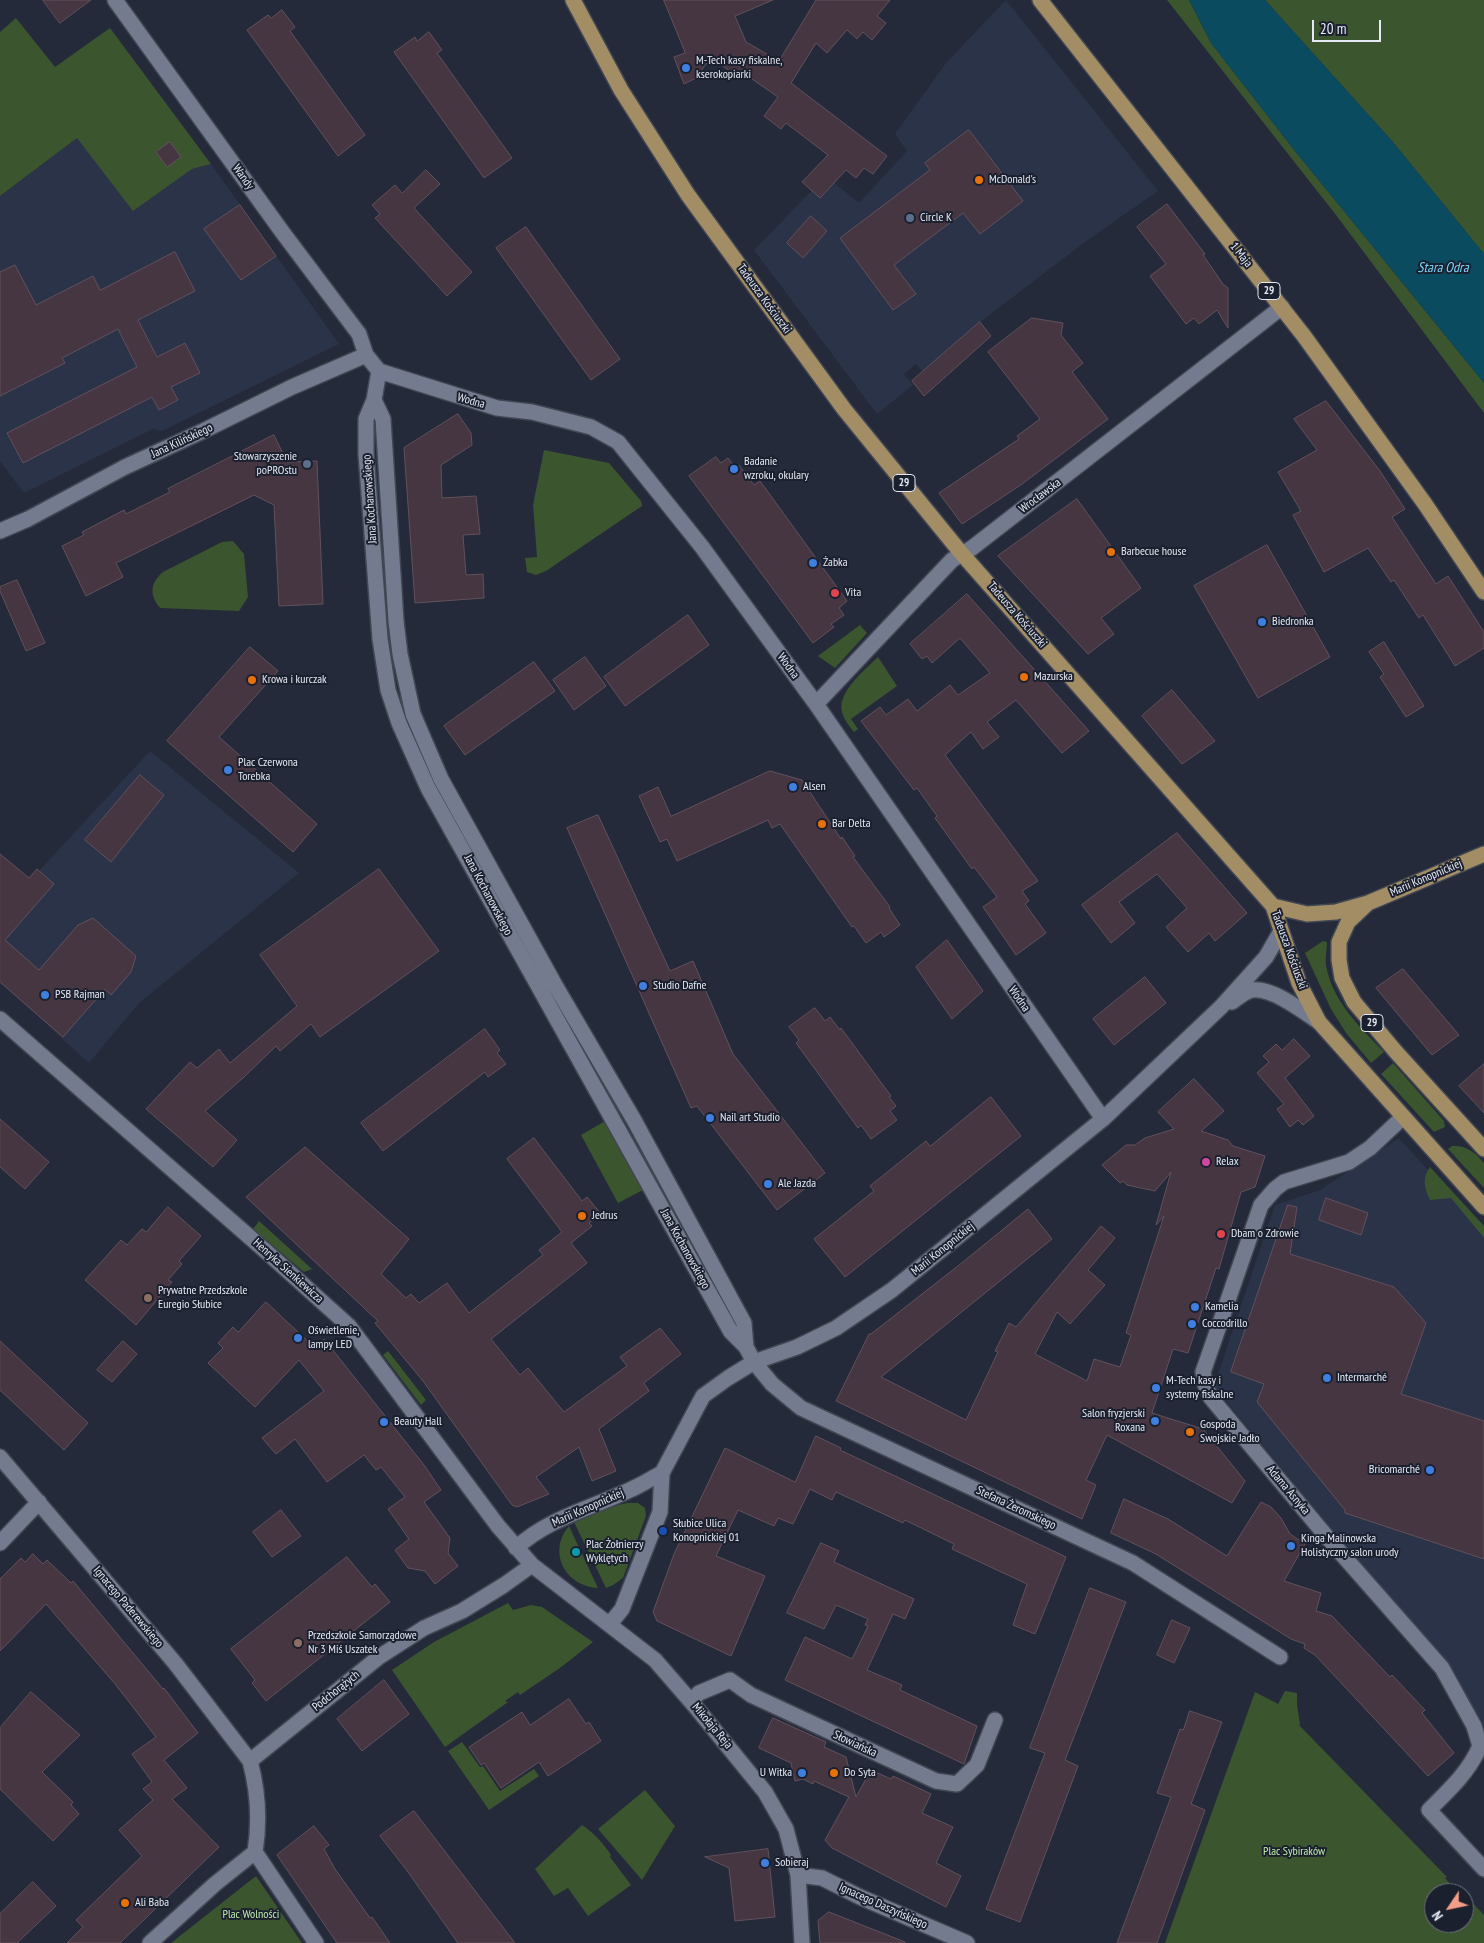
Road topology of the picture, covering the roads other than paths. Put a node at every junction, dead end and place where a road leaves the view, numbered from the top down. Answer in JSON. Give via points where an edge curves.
{"nodes":[{"id":1,"x":115,"y":0,"type":"edge"},
{"id":2,"x":573,"y":0,"type":"edge"},
{"id":3,"x":1040,"y":0,"type":"edge"},
{"id":4,"x":1282,"y":307,"type":"junction"},
{"id":5,"x":366,"y":355,"type":"junction"},
{"id":6,"x":379,"y":371,"type":"junction"},
{"id":7,"x":0,"y":531,"type":"edge"},
{"id":8,"x":962,"y":554,"type":"junction"},
{"id":9,"x":1484,"y":592,"type":"edge"},
{"id":10,"x":816,"y":704,"type":"junction"},
{"id":11,"x":1484,"y":854,"type":"edge"},
{"id":12,"x":1368,"y":903,"type":"junction"},
{"id":13,"x":1273,"y":906,"type":"junction"},
{"id":14,"x":1281,"y":931,"type":"junction"},
{"id":15,"x":1222,"y":1007,"type":"junction"},
{"id":16,"x":0,"y":1019,"type":"edge"},
{"id":17,"x":1320,"y":1022,"type":"junction"},
{"id":18,"x":1403,"y":1117,"type":"junction"},
{"id":19,"x":1103,"y":1120,"type":"junction"},
{"id":20,"x":1484,"y":1149,"type":"edge"},
{"id":21,"x":1484,"y":1207,"type":"edge"},
{"id":22,"x":754,"y":1362,"type":"junction"},
{"id":23,"x":0,"y":1457,"type":"edge"},
{"id":24,"x":662,"y":1472,"type":"junction"},
{"id":25,"x":39,"y":1502,"type":"junction"},
{"id":26,"x":0,"y":1543,"type":"edge"},
{"id":27,"x":516,"y":1548,"type":"junction"},
{"id":28,"x":532,"y":1565,"type":"junction"},
{"id":29,"x":610,"y":1624,"type":"junction"},
{"id":30,"x":1280,"y":1657,"type":"dead end"},
{"id":31,"x":691,"y":1701,"type":"junction"},
{"id":32,"x":995,"y":1720,"type":"dead end"},
{"id":33,"x":250,"y":1761,"type":"junction"},
{"id":34,"x":255,"y":1852,"type":"junction"},
{"id":35,"x":1484,"y":1869,"type":"edge"},
{"id":36,"x":798,"y":1875,"type":"junction"},
{"id":37,"x":150,"y":1943,"type":"edge"},
{"id":38,"x":316,"y":1943,"type":"edge"},
{"id":39,"x":802,"y":1943,"type":"edge"},
{"id":40,"x":967,"y":1943,"type":"edge"}],
"edges":[{"from":1,"to":5,"type":"street","name":"Wandy","via":[[359,334]]},
{"from":2,"to":8,"type":"main road","name":"Tadeusza Kościuszki","number":"29","via":[[621,90],[688,196],[844,409]]},
{"from":3,"to":4,"type":"main road","name":"1 Maja","number":"29"},
{"from":4,"to":8,"type":"street","name":"Wrocławska"},
{"from":4,"to":9,"type":"main road","name":"1 Maja","number":"29","via":[[1425,504]]},
{"from":5,"to":6,"type":"street"},
{"from":5,"to":7,"type":"street","name":"Jana Kilińskiego","via":[[125,467]]},
{"from":6,"to":10,"type":"street","name":"Wodna","via":[[497,408],[532,412],[591,427],[618,442],[702,547]]},
{"from":6,"to":22,"type":"street","name":"Jana Kochanowskiego","via":[[374,400],[366,418],[366,454],[378,623],[388,690],[399,723],[428,788],[526,965],[731,1332],[746,1347]]},
{"from":8,"to":10,"type":"street","name":"Wrocławska","via":[[942,570]]},
{"from":8,"to":13,"type":"main road","name":"Tadeusza Kościuszki","number":"29"},
{"from":10,"to":19,"type":"street","name":"Wodna"},
{"from":11,"to":12,"type":"main road","name":"Marii Konopnickiej"},
{"from":12,"to":13,"type":"main road","via":[[1336,912],[1307,914]]},
{"from":12,"to":20,"type":"main road","number":"29","via":[[1348,922],[1339,942],[1342,978],[1354,1002]]},
{"from":13,"to":14,"type":"main road","name":"Tadeusza Kościuszki","number":"29"},
{"from":14,"to":15,"type":"street","name":"Marii Konopnickiej","via":[[1266,957]]},
{"from":14,"to":17,"type":"main road","name":"Tadeusza Kościuszki","number":"29","via":[[1299,983]]},
{"from":15,"to":17,"type":"street","name":"Marii Konopnickiej","via":[[1252,990],[1270,993],[1294,1004]]},
{"from":15,"to":19,"type":"street","name":"Marii Konopnickiej"},
{"from":16,"to":27,"type":"street","name":"Henryka Sienkiewicza","via":[[349,1326]]},
{"from":17,"to":18,"type":"main road","name":"Tadeusza Kościuszki","number":"29"},
{"from":18,"to":21,"type":"main road","name":"Tadeusza Kościuszki","number":"29"},
{"from":18,"to":35,"type":"street","name":"Adama Asnyka","via":[[1370,1148],[1349,1162],[1284,1182],[1261,1205],[1203,1372],[1211,1398],[1442,1668],[1474,1726],[1480,1746],[1462,1776],[1429,1810]]},
{"from":19,"to":22,"type":"street","name":"Marii Konopnickiej","via":[[892,1290],[836,1328]]},
{"from":22,"to":24,"type":"street","name":"Marii Konopnickiej","via":[[703,1396]]},
{"from":22,"to":30,"type":"street","name":"Stefana Żeromskiego","via":[[772,1384],[801,1408],[1133,1563]]},
{"from":23,"to":25,"type":"street","name":"Ignacego Paderewskiego"},
{"from":24,"to":27,"type":"street","name":"Marii Konopnickiej","via":[[638,1486],[567,1515],[528,1537]]},
{"from":24,"to":29,"type":"street","name":"Marii Konopnickiej","via":[[660,1512],[622,1610]]},
{"from":25,"to":26,"type":"street"},
{"from":25,"to":33,"type":"street","name":"Ignacego Paderewskiego","via":[[175,1663]]},
{"from":27,"to":28,"type":"street","name":"Henryka Sienkiewicza"},
{"from":28,"to":29,"type":"street","name":"Mikołaja Reja"},
{"from":28,"to":33,"type":"street","name":"Podchorążych","via":[[462,1611],[424,1628],[379,1657]]},
{"from":29,"to":31,"type":"street","name":"Mikołaja Reja","via":[[655,1660]]},
{"from":31,"to":32,"type":"street","name":"Słowiańska","via":[[699,1692],[730,1680],[751,1695],[936,1782],[957,1784],[977,1765]]},
{"from":31,"to":36,"type":"street","name":"Mikołaja Reja","via":[[765,1792],[786,1829]]},
{"from":33,"to":34,"type":"street","via":[[256,1783],[259,1830]]},
{"from":34,"to":37,"type":"street"},
{"from":34,"to":38,"type":"street"},
{"from":36,"to":39,"type":"street","name":"Mikołaja Reja"},
{"from":36,"to":40,"type":"street","name":"Ignacego Daszyńskiego","via":[[822,1878]]}]}
